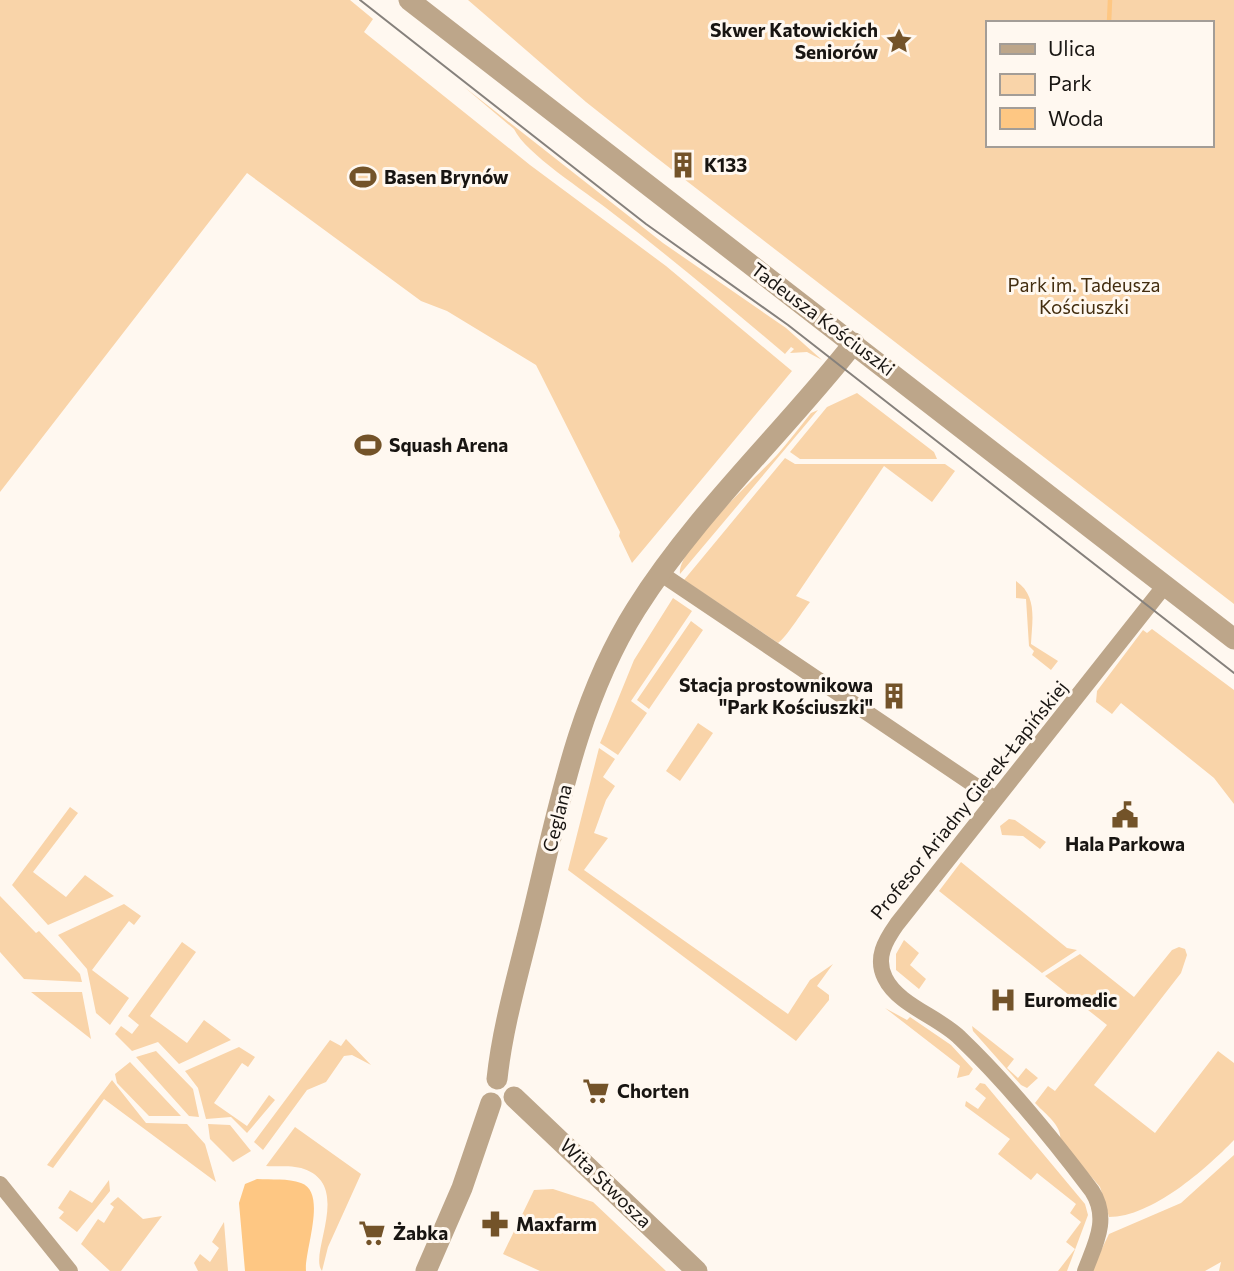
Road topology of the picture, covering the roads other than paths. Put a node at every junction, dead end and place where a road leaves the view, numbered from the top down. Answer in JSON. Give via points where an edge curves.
{"nodes":[{"id":1,"x":410,"y":0,"type":"edge"},
{"id":2,"x":854,"y":343,"type":"junction"},
{"id":3,"x":660,"y":573,"type":"junction"},
{"id":4,"x":1166,"y":584,"type":"junction"},
{"id":5,"x":1234,"y":639,"type":"edge"},
{"id":6,"x":995,"y":799,"type":"junction"},
{"id":7,"x":497,"y":1079,"type":"junction"},
{"id":8,"x":514,"y":1097,"type":"junction"},
{"id":9,"x":491,"y":1103,"type":"junction"},
{"id":10,"x":0,"y":1184,"type":"edge"},
{"id":11,"x":70,"y":1271,"type":"edge"},
{"id":12,"x":426,"y":1271,"type":"edge"},
{"id":13,"x":697,"y":1271,"type":"edge"},
{"id":14,"x":1084,"y":1271,"type":"edge"}],
"edges":[{"from":1,"to":2,"type":"street","name":"Tadeusza Kościuszki"},
{"from":2,"to":3,"type":"street","name":"Ceglana"},
{"from":2,"to":4,"type":"street","name":"Tadeusza Kościuszki"},
{"from":3,"to":6,"type":"street"},
{"from":3,"to":7,"type":"street","name":"Ceglana","via":[[618,641],[584,719],[538,893]]},
{"from":4,"to":5,"type":"street","name":"Tadeusza Kościuszki"},
{"from":4,"to":6,"type":"street","name":"Profesor Ariadny Gierek-Łapińskiej"},
{"from":6,"to":14,"type":"street","name":"Profesor Ariadny Gierek-Łapińskiej","via":[[887,938],[881,967],[895,990],[966,1044],[1093,1191],[1101,1224]]},
{"from":7,"to":8,"type":"street","via":[[510,1082]]},
{"from":7,"to":9,"type":"street","via":[[486,1090]]},
{"from":8,"to":9,"type":"street","via":[[505,1106]]},
{"from":8,"to":13,"type":"street","name":"Wita Stwosza"},
{"from":9,"to":12,"type":"street","via":[[462,1188]]},
{"from":10,"to":11,"type":"street"}]}
